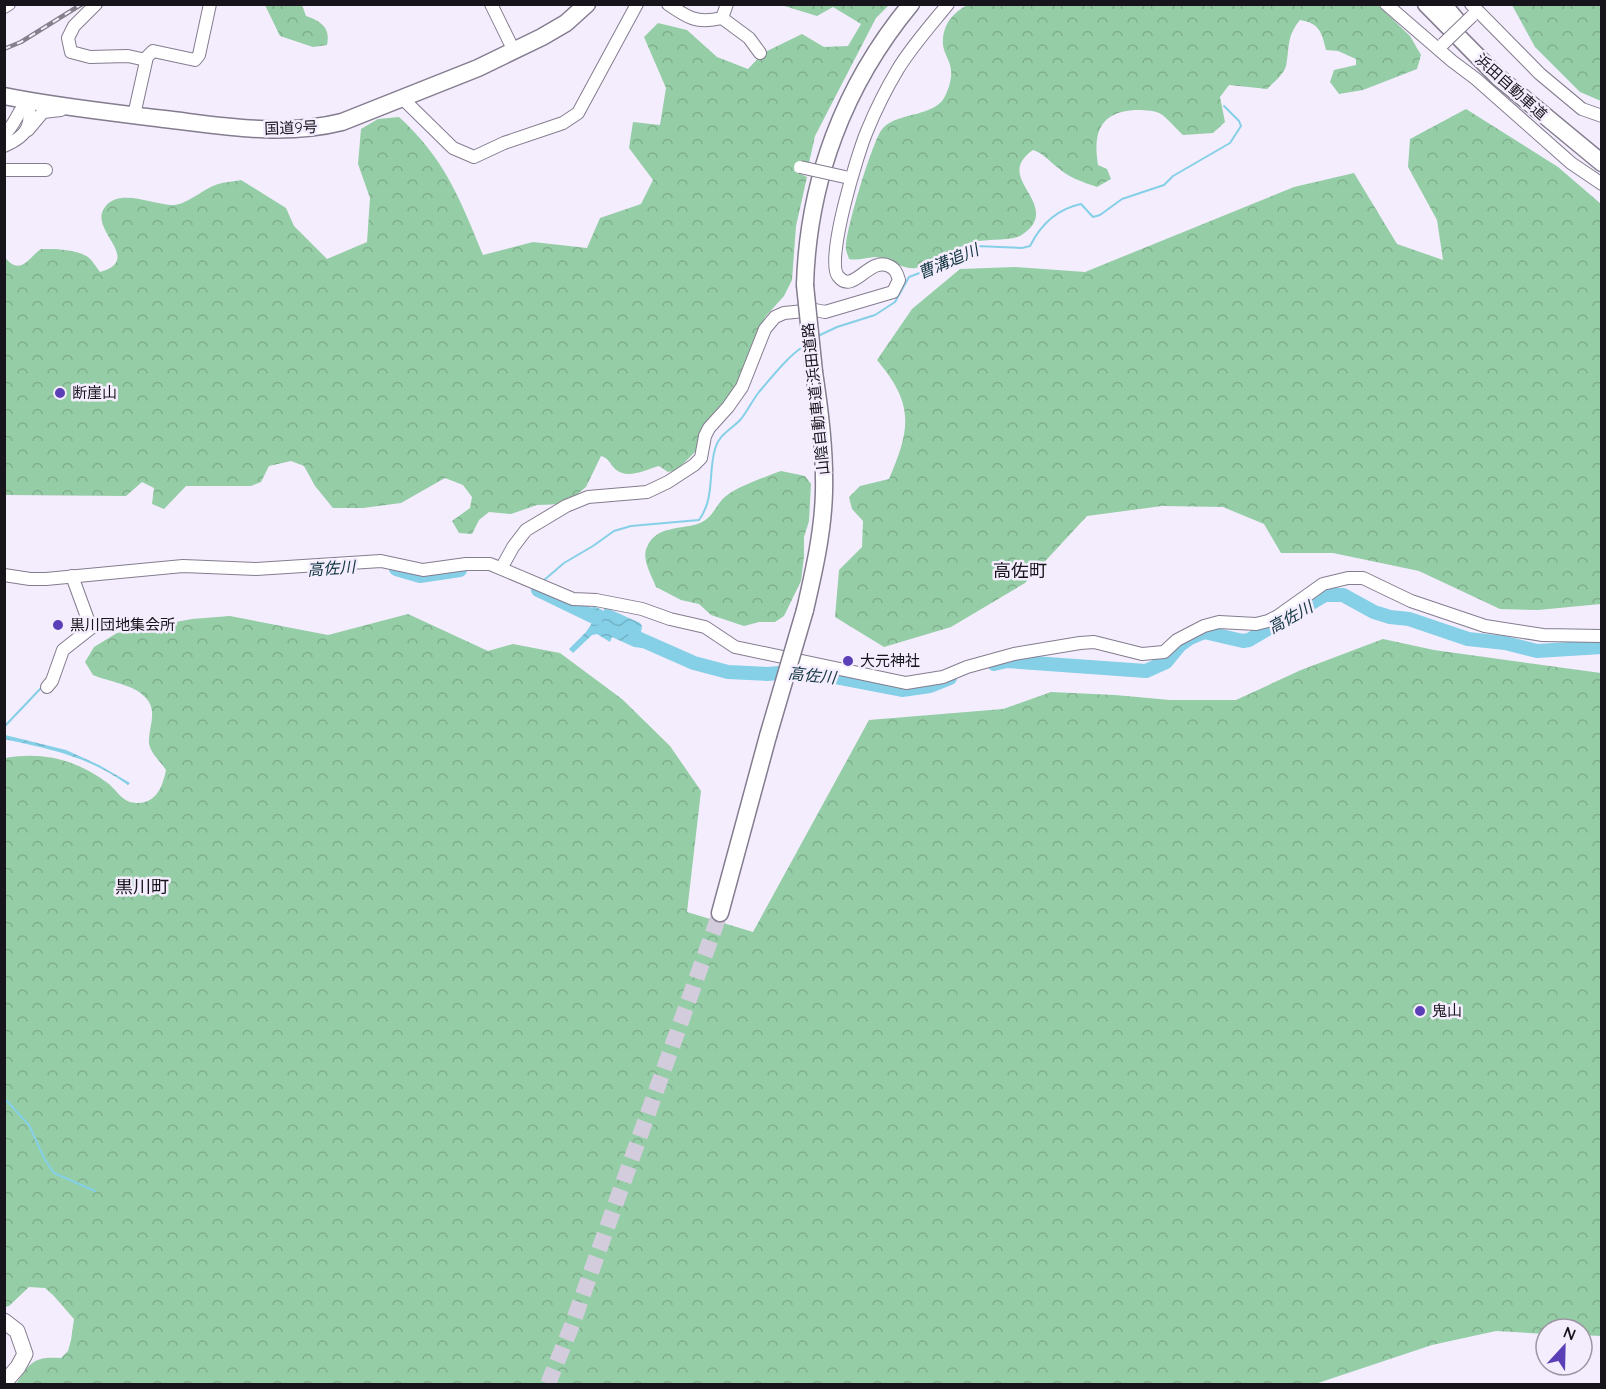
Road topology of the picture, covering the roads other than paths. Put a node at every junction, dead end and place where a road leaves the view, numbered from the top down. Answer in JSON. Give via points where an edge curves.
{"nodes":[{"id":1,"x":9,"y":4,"type":"edge"},
{"id":2,"x":96,"y":4,"type":"edge"},
{"id":3,"x":210,"y":4,"type":"edge"},
{"id":4,"x":491,"y":4,"type":"edge"},
{"id":5,"x":587,"y":4,"type":"edge"},
{"id":6,"x":637,"y":4,"type":"edge"},
{"id":7,"x":668,"y":4,"type":"edge"},
{"id":8,"x":727,"y":4,"type":"edge"},
{"id":9,"x":899,"y":4,"type":"edge"},
{"id":10,"x":911,"y":4,"type":"edge"},
{"id":11,"x":948,"y":4,"type":"edge"},
{"id":12,"x":1386,"y":4,"type":"edge"},
{"id":13,"x":1426,"y":4,"type":"edge"},
{"id":14,"x":1442,"y":4,"type":"edge"},
{"id":15,"x":4,"y":7,"type":"edge"},
{"id":16,"x":1469,"y":14,"type":"edge"},
{"id":17,"x":722,"y":18,"type":"junction"},
{"id":18,"x":1441,"y":47,"type":"junction"},
{"id":19,"x":514,"y":51,"type":"junction"},
{"id":20,"x":760,"y":53,"type":"dead end"},
{"id":21,"x":146,"y":60,"type":"junction"},
{"id":22,"x":4,"y":96,"type":"edge"},
{"id":23,"x":403,"y":99,"type":"junction"},
{"id":24,"x":27,"y":100,"type":"junction"},
{"id":25,"x":83,"y":110,"type":"junction"},
{"id":26,"x":842,"y":113,"type":"junction"},
{"id":27,"x":134,"y":115,"type":"junction"},
{"id":28,"x":1602,"y":116,"type":"edge"},
{"id":29,"x":28,"y":130,"type":"junction"},
{"id":30,"x":4,"y":135,"type":"edge"},
{"id":31,"x":4,"y":146,"type":"edge"},
{"id":32,"x":1602,"y":150,"type":"edge"},
{"id":33,"x":1602,"y":163,"type":"edge"},
{"id":34,"x":800,"y":167,"type":"dead end"},
{"id":35,"x":4,"y":170,"type":"edge"},
{"id":36,"x":46,"y":170,"type":"dead end"},
{"id":37,"x":848,"y":178,"type":"junction"},
{"id":38,"x":1602,"y":184,"type":"edge"},
{"id":39,"x":502,"y":567,"type":"junction"},
{"id":40,"x":4,"y":575,"type":"edge"},
{"id":41,"x":73,"y":579,"type":"junction"},
{"id":42,"x":1602,"y":636,"type":"edge"},
{"id":43,"x":47,"y":687,"type":"dead end"},
{"id":44,"x":720,"y":913,"type":"tunnel mouth"},
{"id":45,"x":4,"y":1321,"type":"edge"},
{"id":46,"x":4,"y":1383,"type":"edge"}],
"edges":[{"from":1,"to":15,"type":"street"},
{"from":2,"to":21,"type":"street","via":[[74,26],[68,38],[71,52]]},
{"from":3,"to":21,"type":"street","via":[[195,60],[153,51]]},
{"from":4,"to":19,"type":"street"},
{"from":5,"to":19,"type":"highway","name":"国道9号","via":[[566,23]]},
{"from":6,"to":23,"type":"street","via":[[578,112],[562,123],[474,157],[453,148]]},
{"from":7,"to":17,"type":"street","via":[[687,18]]},
{"from":8,"to":17,"type":"street"},
{"from":9,"to":26,"type":"highway","via":[[850,85]]},
{"from":10,"to":26,"type":"highway","name":"山陰自動車道;浜田道路","via":[[871,59]]},
{"from":11,"to":37,"type":"street","via":[[884,93]]},
{"from":12,"to":18,"type":"street"},
{"from":13,"to":33,"type":"highway","name":"浜田自動車道","via":[[1498,77]]},
{"from":14,"to":16,"type":"highway","name":"浜田自動車道"},
{"from":16,"to":18,"type":"street","bridge":true},
{"from":16,"to":28,"type":"street","via":[[1582,109]]},
{"from":16,"to":32,"type":"highway","name":"浜田自動車道","via":[[1535,95]]},
{"from":17,"to":20,"type":"street","via":[[749,38]]},
{"from":18,"to":38,"type":"street","via":[[1571,163]]},
{"from":19,"to":23,"type":"highway","name":"国道9号"},
{"from":21,"to":27,"type":"street"},
{"from":22,"to":24,"type":"highway","name":"国道9号"},
{"from":23,"to":27,"type":"highway","name":"国道9号","via":[[342,122],[302,130],[264,130]]},
{"from":24,"to":25,"type":"highway","name":"国道9号"},
{"from":24,"to":29,"type":"street"},
{"from":24,"to":30,"type":"street"},
{"from":25,"to":27,"type":"highway","name":"国道9号"},
{"from":25,"to":29,"type":"street","via":[[50,110],[36,118]]},
{"from":26,"to":44,"type":"highway","name":"山陰自動車道;浜田道路","bridge":true,"via":[[816,191],[805,285],[823,441],[824,492],[818,549],[805,610]]},
{"from":29,"to":31,"type":"street"},
{"from":34,"to":37,"type":"street","bridge":true},
{"from":35,"to":36,"type":"street"},
{"from":37,"to":39,"type":"street","via":[[837,235],[836,274],[850,281],[874,265],[888,265],[894,268],[899,280],[893,292],[825,312],[784,313],[775,317],[765,329],[742,387],[709,428],[701,458],[694,465],[648,492],[588,498],[566,506],[526,530]]},
{"from":39,"to":41,"type":"street","via":[[479,563],[423,570],[381,561],[256,569],[183,567]]},
{"from":39,"to":42,"type":"street","via":[[573,598],[642,609],[705,627],[735,647],[906,683],[943,677],[1014,654],[1094,642],[1142,654],[1164,652],[1204,626],[1268,621],[1323,584],[1348,578],[1363,578],[1411,601],[1485,626],[1543,635]]},
{"from":40,"to":41,"type":"street"},
{"from":41,"to":43,"type":"street","via":[[91,628],[63,650]]},
{"from":45,"to":46,"type":"main road","via":[[16,1331],[25,1354]]}]}
